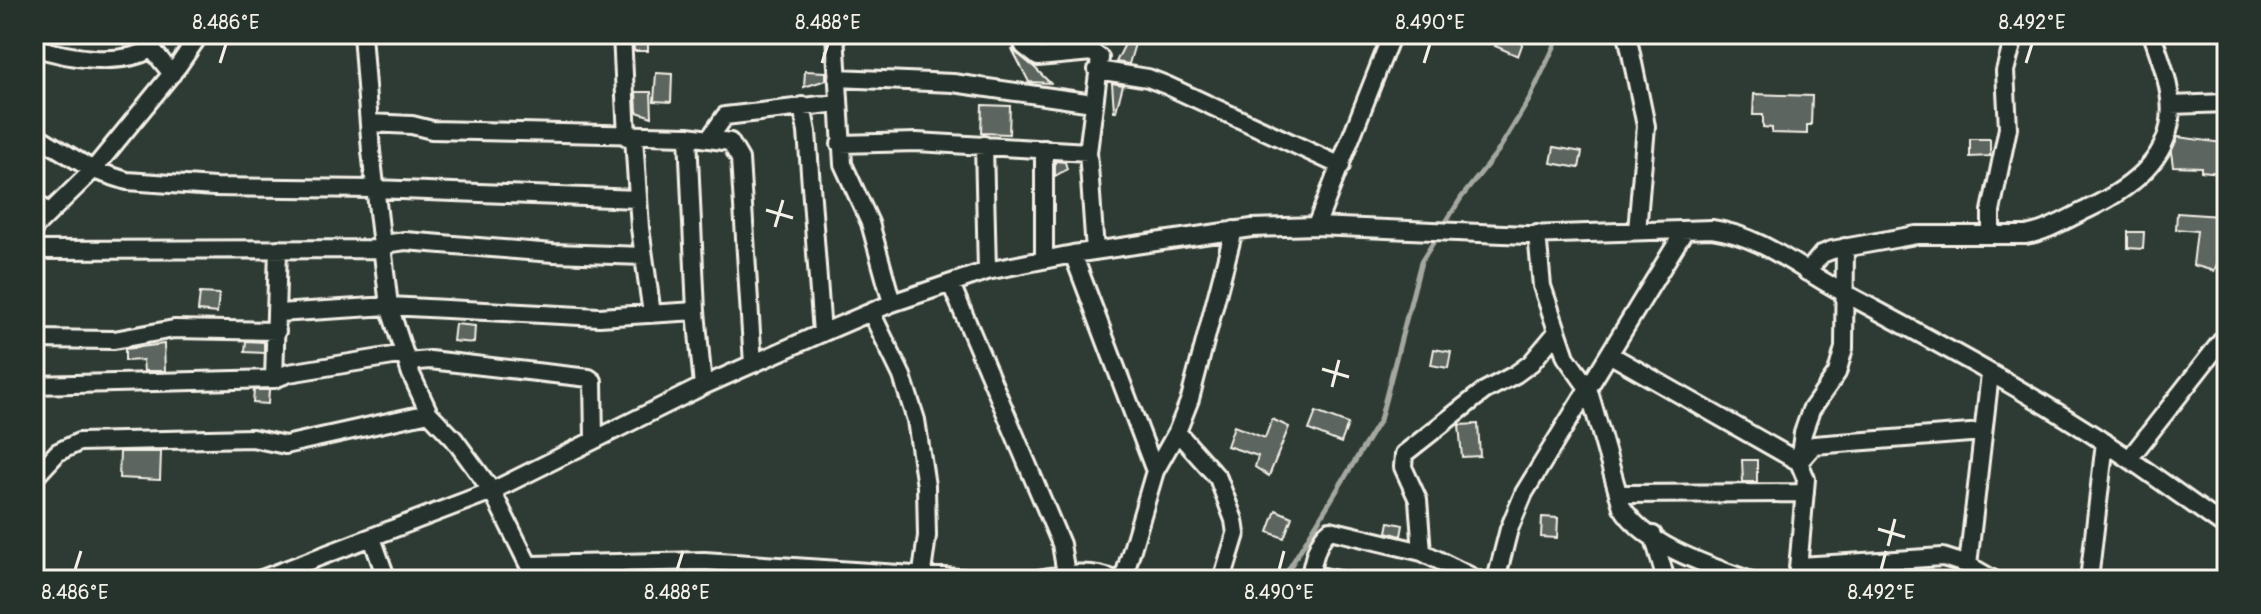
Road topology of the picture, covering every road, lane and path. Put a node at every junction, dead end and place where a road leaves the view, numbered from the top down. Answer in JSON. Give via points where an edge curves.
{"nodes":[{"id":1,"x":200,"y":34,"type":"edge"},
{"id":2,"x":362,"y":34,"type":"edge"},
{"id":3,"x":622,"y":34,"type":"edge"},
{"id":4,"x":835,"y":34,"type":"edge"},
{"id":5,"x":1019,"y":34,"type":"edge"},
{"id":6,"x":1392,"y":34,"type":"edge"},
{"id":7,"x":1627,"y":34,"type":"edge"},
{"id":8,"x":2015,"y":34,"type":"edge"},
{"id":9,"x":2033,"y":34,"type":"edge"},
{"id":10,"x":2152,"y":34,"type":"edge"},
{"id":11,"x":148,"y":42,"type":"edge"},
{"id":12,"x":34,"y":47,"type":"edge"},
{"id":13,"x":1097,"y":70,"type":"junction"},
{"id":14,"x":172,"y":74,"type":"junction"},
{"id":15,"x":837,"y":78,"type":"junction"},
{"id":16,"x":838,"y":103,"type":"junction"},
{"id":17,"x":1093,"y":103,"type":"junction"},
{"id":18,"x":2227,"y":103,"type":"edge"},
{"id":19,"x":2171,"y":105,"type":"junction"},
{"id":20,"x":802,"y":106,"type":"junction"},
{"id":21,"x":369,"y":123,"type":"junction"},
{"id":22,"x":34,"y":134,"type":"edge"},
{"id":23,"x":688,"y":136,"type":"junction"},
{"id":24,"x":631,"y":137,"type":"junction"},
{"id":25,"x":709,"y":139,"type":"junction"},
{"id":26,"x":840,"y":144,"type":"junction"},
{"id":27,"x":984,"y":145,"type":"junction"},
{"id":28,"x":1044,"y":149,"type":"junction"},
{"id":29,"x":1088,"y":152,"type":"junction"},
{"id":30,"x":1341,"y":166,"type":"junction"},
{"id":31,"x":93,"y":170,"type":"junction"},
{"id":32,"x":375,"y":189,"type":"junction"},
{"id":33,"x":34,"y":199,"type":"edge"},
{"id":34,"x":638,"y":199,"type":"junction"},
{"id":35,"x":48,"y":214,"type":"junction"},
{"id":36,"x":1316,"y":226,"type":"junction"},
{"id":37,"x":34,"y":228,"type":"edge"},
{"id":38,"x":1234,"y":230,"type":"junction"},
{"id":39,"x":1685,"y":230,"type":"junction"},
{"id":40,"x":1637,"y":231,"type":"junction"},
{"id":41,"x":1537,"y":234,"type":"junction"},
{"id":42,"x":1991,"y":235,"type":"junction"},
{"id":43,"x":1845,"y":247,"type":"junction"},
{"id":44,"x":278,"y":249,"type":"junction"},
{"id":45,"x":382,"y":249,"type":"junction"},
{"id":46,"x":34,"y":250,"type":"edge"},
{"id":47,"x":1095,"y":251,"type":"junction"},
{"id":48,"x":1073,"y":254,"type":"junction"},
{"id":49,"x":644,"y":256,"type":"junction"},
{"id":50,"x":1044,"y":259,"type":"junction"},
{"id":51,"x":987,"y":271,"type":"junction"},
{"id":52,"x":1807,"y":272,"type":"junction"},
{"id":53,"x":951,"y":284,"type":"junction"},
{"id":54,"x":1845,"y":293,"type":"junction"},
{"id":55,"x":892,"y":303,"type":"junction"},
{"id":56,"x":389,"y":306,"type":"junction"},
{"id":57,"x":696,"y":311,"type":"junction"},
{"id":58,"x":871,"y":312,"type":"junction"},
{"id":59,"x":278,"y":313,"type":"junction"},
{"id":60,"x":652,"y":314,"type":"junction"},
{"id":61,"x":277,"y":331,"type":"junction"},
{"id":62,"x":1557,"y":332,"type":"junction"},
{"id":63,"x":822,"y":333,"type":"junction"},
{"id":64,"x":2227,"y":334,"type":"edge"},
{"id":65,"x":34,"y":339,"type":"edge"},
{"id":66,"x":1609,"y":354,"type":"junction"},
{"id":67,"x":406,"y":358,"type":"junction"},
{"id":68,"x":753,"y":364,"type":"junction"},
{"id":69,"x":1990,"y":374,"type":"junction"},
{"id":70,"x":274,"y":379,"type":"junction"},
{"id":71,"x":34,"y":385,"type":"edge"},
{"id":72,"x":703,"y":386,"type":"junction"},
{"id":73,"x":1588,"y":388,"type":"junction"},
{"id":74,"x":429,"y":413,"type":"junction"},
{"id":75,"x":1177,"y":432,"type":"junction"},
{"id":76,"x":1983,"y":432,"type":"junction"},
{"id":77,"x":594,"y":440,"type":"junction"},
{"id":78,"x":2105,"y":442,"type":"junction"},
{"id":79,"x":2129,"y":459,"type":"junction"},
{"id":80,"x":1799,"y":462,"type":"junction"},
{"id":81,"x":1155,"y":471,"type":"junction"},
{"id":82,"x":34,"y":478,"type":"edge"},
{"id":83,"x":492,"y":491,"type":"junction"},
{"id":84,"x":1805,"y":493,"type":"junction"},
{"id":85,"x":1618,"y":494,"type":"junction"},
{"id":86,"x":2227,"y":528,"type":"edge"},
{"id":87,"x":1653,"y":535,"type":"junction"},
{"id":88,"x":372,"y":538,"type":"junction"},
{"id":89,"x":1422,"y":552,"type":"junction"},
{"id":90,"x":1681,"y":555,"type":"junction"},
{"id":91,"x":1968,"y":565,"type":"junction"},
{"id":92,"x":533,"y":573,"type":"edge"},
{"id":93,"x":1798,"y":573,"type":"edge"},
{"id":94,"x":1066,"y":574,"type":"junction"},
{"id":95,"x":834,"y":575,"type":"edge"},
{"id":96,"x":896,"y":577,"type":"edge"},
{"id":97,"x":921,"y":578,"type":"edge"},
{"id":98,"x":259,"y":580,"type":"edge"},
{"id":99,"x":387,"y":580,"type":"edge"},
{"id":100,"x":989,"y":580,"type":"edge"},
{"id":101,"x":1033,"y":580,"type":"edge"},
{"id":102,"x":1115,"y":580,"type":"edge"},
{"id":103,"x":1123,"y":580,"type":"edge"},
{"id":104,"x":1222,"y":580,"type":"edge"},
{"id":105,"x":1339,"y":580,"type":"edge"},
{"id":106,"x":1478,"y":580,"type":"edge"},
{"id":107,"x":1496,"y":580,"type":"edge"},
{"id":108,"x":1667,"y":580,"type":"edge"},
{"id":109,"x":1748,"y":580,"type":"edge"},
{"id":110,"x":1994,"y":580,"type":"edge"},
{"id":111,"x":2089,"y":580,"type":"edge"}],
"edges":[{"from":1,"to":14,"type":"street"},
{"from":2,"to":21,"type":"street"},
{"from":3,"to":24,"type":"street"},
{"from":4,"to":15,"type":"street"},
{"from":5,"to":13,"type":"street","via":[[1038,57],[1097,54]]},
{"from":6,"to":30,"type":"street"},
{"from":7,"to":40,"type":"street","via":[[1646,126]]},
{"from":8,"to":9,"type":"street"},
{"from":8,"to":42,"type":"street","via":[[2005,71],[2008,128]]},
{"from":10,"to":19,"type":"street"},
{"from":11,"to":12,"type":"street","via":[[132,57],[72,57]]},
{"from":11,"to":14,"type":"street"},
{"from":13,"to":17,"type":"street"},
{"from":13,"to":30,"type":"street","via":[[1166,85]]},
{"from":14,"to":31,"type":"street"},
{"from":15,"to":16,"type":"street"},
{"from":15,"to":17,"type":"street","via":[[953,83]]},
{"from":16,"to":20,"type":"street"},
{"from":16,"to":26,"type":"street"},
{"from":17,"to":29,"type":"street"},
{"from":18,"to":19,"type":"street"},
{"from":19,"to":42,"type":"street","via":[[2160,155],[2118,195],[2042,232]]},
{"from":20,"to":25,"type":"street","via":[[725,116]]},
{"from":20,"to":63,"type":"street"},
{"from":21,"to":24,"type":"street"},
{"from":21,"to":32,"type":"street"},
{"from":22,"to":31,"type":"street"},
{"from":23,"to":24,"type":"street"},
{"from":23,"to":25,"type":"street"},
{"from":23,"to":57,"type":"street"},
{"from":24,"to":34,"type":"street"},
{"from":25,"to":68,"type":"street","via":[[730,142],[740,159]]},
{"from":26,"to":27,"type":"street"},
{"from":26,"to":55,"type":"street"},
{"from":27,"to":28,"type":"street"},
{"from":27,"to":51,"type":"street"},
{"from":28,"to":29,"type":"street"},
{"from":28,"to":50,"type":"street"},
{"from":29,"to":47,"type":"street"},
{"from":30,"to":36,"type":"street"},
{"from":31,"to":32,"type":"street","via":[[152,184]]},
{"from":31,"to":35,"type":"street"},
{"from":32,"to":34,"type":"street"},
{"from":32,"to":45,"type":"street"},
{"from":33,"to":35,"type":"street"},
{"from":34,"to":49,"type":"street"},
{"from":35,"to":37,"type":"street"},
{"from":36,"to":38,"type":"street"},
{"from":36,"to":41,"type":"street"},
{"from":38,"to":47,"type":"street"},
{"from":38,"to":75,"type":"street"},
{"from":39,"to":40,"type":"street"},
{"from":39,"to":52,"type":"street","via":[[1712,229],[1757,240]]},
{"from":39,"to":66,"type":"street"},
{"from":40,"to":41,"type":"street"},
{"from":41,"to":62,"type":"street","via":[[1542,286]]},
{"from":42,"to":43,"type":"street","via":[[1916,235]]},
{"from":43,"to":52,"type":"street","via":[[1822,254]]},
{"from":43,"to":54,"type":"street"},
{"from":44,"to":45,"type":"street"},
{"from":44,"to":46,"type":"street"},
{"from":44,"to":59,"type":"street"},
{"from":45,"to":49,"type":"street","via":[[405,241]]},
{"from":45,"to":56,"type":"street"},
{"from":47,"to":48,"type":"street"},
{"from":48,"to":50,"type":"street"},
{"from":48,"to":81,"type":"street"},
{"from":49,"to":60,"type":"street"},
{"from":50,"to":51,"type":"street"},
{"from":51,"to":53,"type":"street"},
{"from":52,"to":54,"type":"street"},
{"from":53,"to":55,"type":"street"},
{"from":53,"to":94,"type":"street","via":[[1061,544]]},
{"from":54,"to":69,"type":"street"},
{"from":54,"to":80,"type":"street","via":[[1844,348],[1837,373],[1811,410]]},
{"from":55,"to":58,"type":"street"},
{"from":56,"to":59,"type":"street"},
{"from":56,"to":60,"type":"street","via":[[531,315]]},
{"from":56,"to":67,"type":"street"},
{"from":57,"to":60,"type":"street"},
{"from":57,"to":72,"type":"street"},
{"from":58,"to":63,"type":"street"},
{"from":58,"to":97,"type":"street","via":[[916,420],[926,486]]},
{"from":59,"to":61,"type":"street"},
{"from":61,"to":65,"type":"street","via":[[174,329],[114,340]]},
{"from":61,"to":70,"type":"street"},
{"from":62,"to":73,"type":"street","via":[[1566,357]]},
{"from":62,"to":89,"type":"street","via":[[1531,363],[1484,391],[1404,454],[1403,467],[1418,500]]},
{"from":63,"to":68,"type":"street"},
{"from":64,"to":79,"type":"street"},
{"from":66,"to":73,"type":"street"},
{"from":66,"to":80,"type":"street"},
{"from":67,"to":70,"type":"street"},
{"from":67,"to":74,"type":"street"},
{"from":67,"to":77,"type":"street","via":[[589,378]]},
{"from":68,"to":72,"type":"street"},
{"from":69,"to":76,"type":"street"},
{"from":69,"to":78,"type":"street"},
{"from":70,"to":71,"type":"street"},
{"from":72,"to":77,"type":"street"},
{"from":73,"to":85,"type":"street"},
{"from":73,"to":107,"type":"street","via":[[1524,493]]},
{"from":74,"to":82,"type":"street","via":[[285,445],[252,438],[79,442],[58,452]]},
{"from":74,"to":83,"type":"street"},
{"from":75,"to":81,"type":"street"},
{"from":75,"to":104,"type":"street","via":[[1218,478],[1234,520],[1236,534]]},
{"from":76,"to":80,"type":"street","via":[[1814,445]]},
{"from":76,"to":91,"type":"street"},
{"from":77,"to":83,"type":"street"},
{"from":78,"to":79,"type":"street"},
{"from":78,"to":111,"type":"street"},
{"from":79,"to":86,"type":"street"},
{"from":80,"to":84,"type":"street"},
{"from":81,"to":103,"type":"street"},
{"from":83,"to":88,"type":"street"},
{"from":83,"to":92,"type":"street"},
{"from":84,"to":85,"type":"street"},
{"from":84,"to":93,"type":"street"},
{"from":85,"to":87,"type":"street","via":[[1629,518]]},
{"from":87,"to":90,"type":"street"},
{"from":87,"to":108,"type":"street"},
{"from":88,"to":98,"type":"street"},
{"from":88,"to":99,"type":"street"},
{"from":89,"to":105,"type":"street","via":[[1328,531],[1311,571]]},
{"from":89,"to":106,"type":"street"},
{"from":90,"to":108,"type":"street"},
{"from":90,"to":109,"type":"street"},
{"from":91,"to":93,"type":"street","via":[[1943,557]]},
{"from":91,"to":110,"type":"street"},
{"from":92,"to":95,"type":"street","via":[[704,561]]},
{"from":94,"to":101,"type":"street"},
{"from":94,"to":102,"type":"street"},
{"from":95,"to":96,"type":"street"},
{"from":96,"to":97,"type":"street"},
{"from":97,"to":100,"type":"street"}]}
